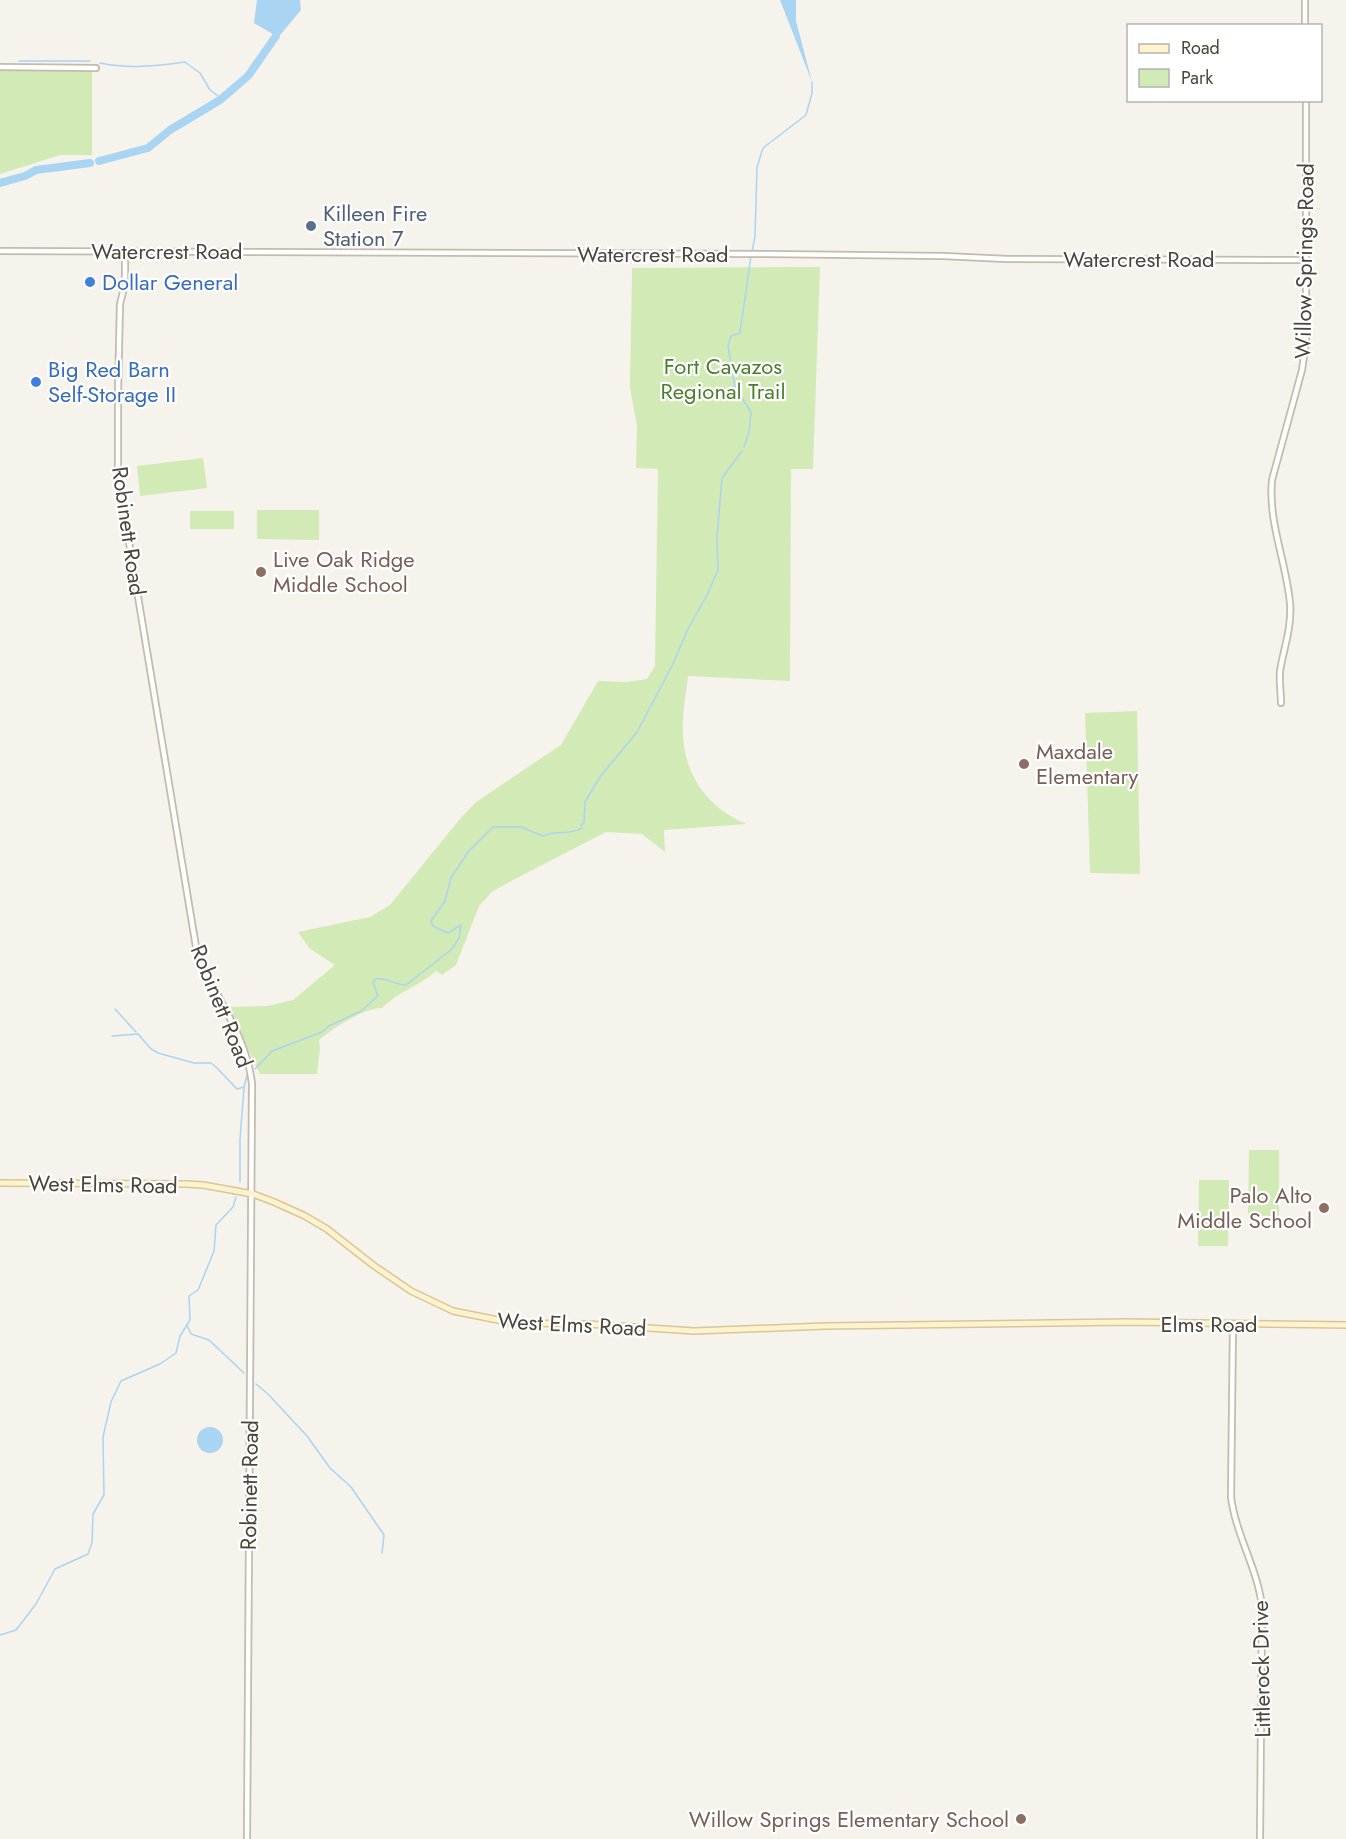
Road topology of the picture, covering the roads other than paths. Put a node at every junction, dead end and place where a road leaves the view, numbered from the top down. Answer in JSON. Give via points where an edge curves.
{"nodes":[{"id":1,"x":1305,"y":0,"type":"edge"},
{"id":2,"x":1305,"y":24,"type":"edge"},
{"id":3,"x":0,"y":67,"type":"edge"},
{"id":4,"x":96,"y":68,"type":"dead end"},
{"id":5,"x":1306,"y":102,"type":"edge"},
{"id":6,"x":0,"y":251,"type":"edge"},
{"id":7,"x":125,"y":251,"type":"junction"},
{"id":8,"x":1307,"y":260,"type":"junction"},
{"id":9,"x":1281,"y":703,"type":"dead end"},
{"id":10,"x":0,"y":1183,"type":"edge"},
{"id":11,"x":253,"y":1194,"type":"junction"},
{"id":12,"x":1071,"y":1323,"type":"joint"},
{"id":13,"x":1233,"y":1324,"type":"junction"},
{"id":14,"x":1346,"y":1325,"type":"edge"},
{"id":15,"x":247,"y":1839,"type":"edge"},
{"id":16,"x":1260,"y":1839,"type":"edge"}],
"edges":[{"from":1,"to":2,"type":"street"},
{"from":3,"to":4,"type":"street"},
{"from":5,"to":8,"type":"street","name":"Willow Springs Road"},
{"from":6,"to":7,"type":"street","name":"Watercrest Road"},
{"from":7,"to":8,"type":"street","name":"Watercrest Road"},
{"from":7,"to":11,"type":"street","name":"Robinett Road","via":[[125,284],[120,304],[118,474],[197,953],[241,1040],[251,1074]]},
{"from":8,"to":9,"type":"street","name":"Willow Springs Road","via":[[1302,370],[1271,493],[1290,611],[1280,673]]},
{"from":10,"to":11,"type":"main road","name":"West Elms Road","via":[[186,1184]]},
{"from":11,"to":12,"type":"main road","name":"West Elms Road","via":[[327,1229],[411,1291],[453,1311],[513,1323],[694,1331]]},
{"from":11,"to":15,"type":"street","name":"Robinett Road"},
{"from":12,"to":13,"type":"main road","name":"Elms Road"},
{"from":13,"to":14,"type":"main road","name":"Elms Road"},
{"from":13,"to":16,"type":"street","name":"Littlerock Drive","via":[[1231,1497],[1262,1607]]}]}
